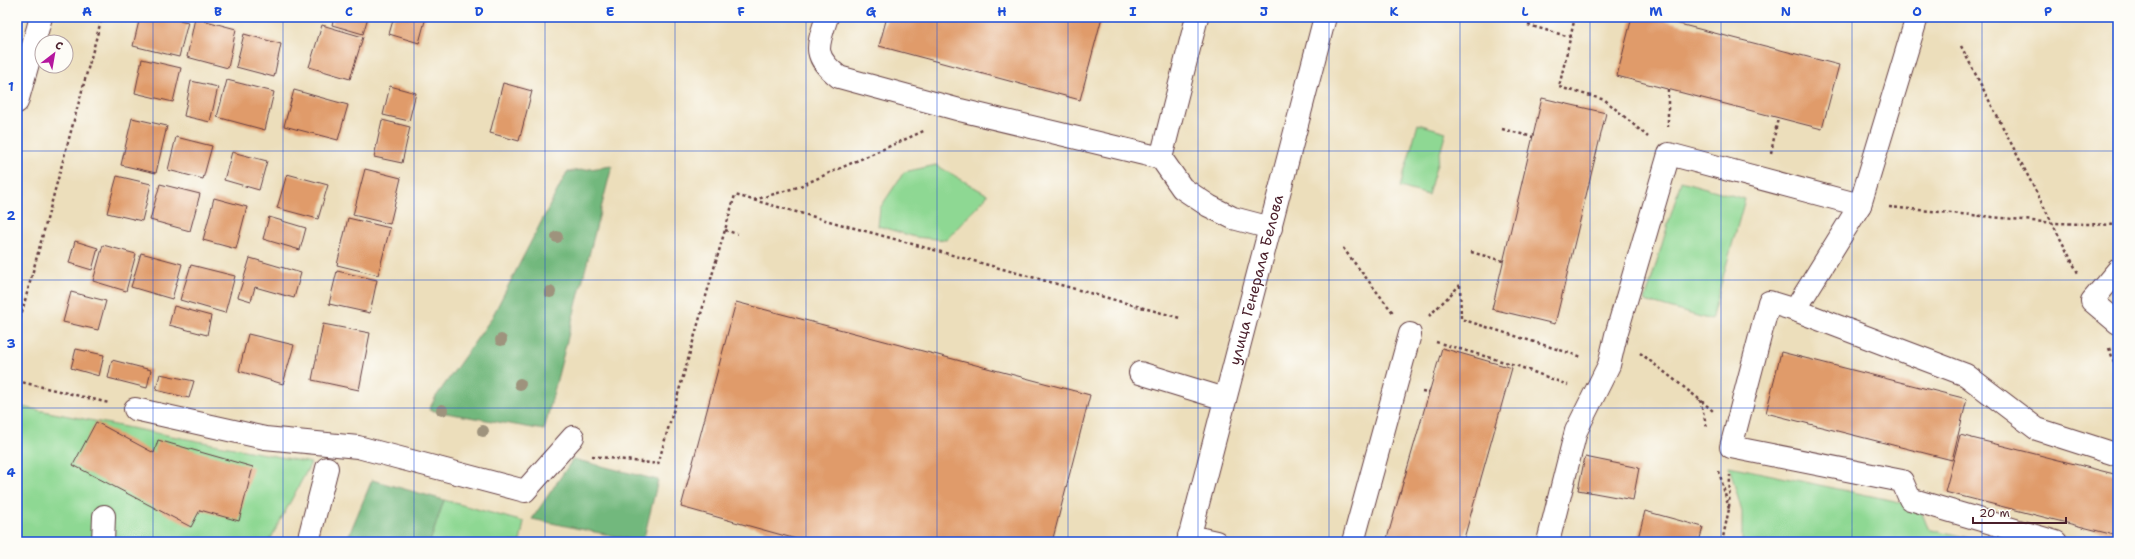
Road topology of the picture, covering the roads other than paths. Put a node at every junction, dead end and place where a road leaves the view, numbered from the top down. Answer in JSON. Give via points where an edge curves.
{"nodes":[{"id":1,"x":41,"y":17,"type":"edge"},
{"id":2,"x":827,"y":17,"type":"edge"},
{"id":3,"x":1197,"y":17,"type":"edge"},
{"id":4,"x":1325,"y":17,"type":"edge"},
{"id":5,"x":1917,"y":17,"type":"edge"},
{"id":6,"x":17,"y":102,"type":"edge"},
{"id":7,"x":1161,"y":158,"type":"junction"},
{"id":8,"x":1860,"y":205,"type":"junction"},
{"id":9,"x":1271,"y":228,"type":"junction"},
{"id":10,"x":2118,"y":270,"type":"edge"},
{"id":11,"x":1795,"y":310,"type":"junction"},
{"id":12,"x":2118,"y":322,"type":"edge"},
{"id":13,"x":1410,"y":334,"type":"road end"},
{"id":14,"x":1140,"y":373,"type":"dead end"},
{"id":15,"x":1225,"y":399,"type":"junction"},
{"id":16,"x":135,"y":409,"type":"road end"},
{"id":17,"x":573,"y":437,"type":"dead end"},
{"id":18,"x":2118,"y":455,"type":"edge"},
{"id":19,"x":327,"y":468,"type":"dead end"},
{"id":20,"x":104,"y":516,"type":"dead end"},
{"id":21,"x":1188,"y":539,"type":"edge"},
{"id":22,"x":103,"y":542,"type":"edge"},
{"id":23,"x":308,"y":542,"type":"edge"},
{"id":24,"x":1216,"y":542,"type":"edge"},
{"id":25,"x":1353,"y":542,"type":"edge"},
{"id":26,"x":1548,"y":542,"type":"edge"},
{"id":27,"x":2056,"y":542,"type":"edge"}],
"edges":[{"from":1,"to":6,"type":"street"},
{"from":2,"to":7,"type":"street","via":[[818,45],[825,66],[839,77],[960,110]]},
{"from":3,"to":7,"type":"street"},
{"from":4,"to":9,"type":"street","name":"улица Генерала Белова"},
{"from":5,"to":8,"type":"street"},
{"from":7,"to":9,"type":"street","via":[[1182,188],[1209,206],[1233,218]]},
{"from":8,"to":11,"type":"street"},
{"from":8,"to":26,"type":"street","via":[[1669,154],[1609,365],[1576,431]]},
{"from":9,"to":15,"type":"street","name":"улица Генерала Белова"},
{"from":10,"to":12,"type":"street","via":[[2092,301]]},
{"from":11,"to":18,"type":"street","via":[[1966,375],[2037,429]]},
{"from":11,"to":27,"type":"street","via":[[1769,302],[1733,439],[1902,481],[1910,499]]},
{"from":13,"to":25,"type":"street"},
{"from":14,"to":15,"type":"street"},
{"from":15,"to":21,"type":"street","name":"улица Генерала Белова"},
{"from":16,"to":17,"type":"street","via":[[265,438],[358,447],[525,491]]},
{"from":19,"to":23,"type":"street"},
{"from":20,"to":22,"type":"street"},
{"from":21,"to":24,"type":"street"}]}
